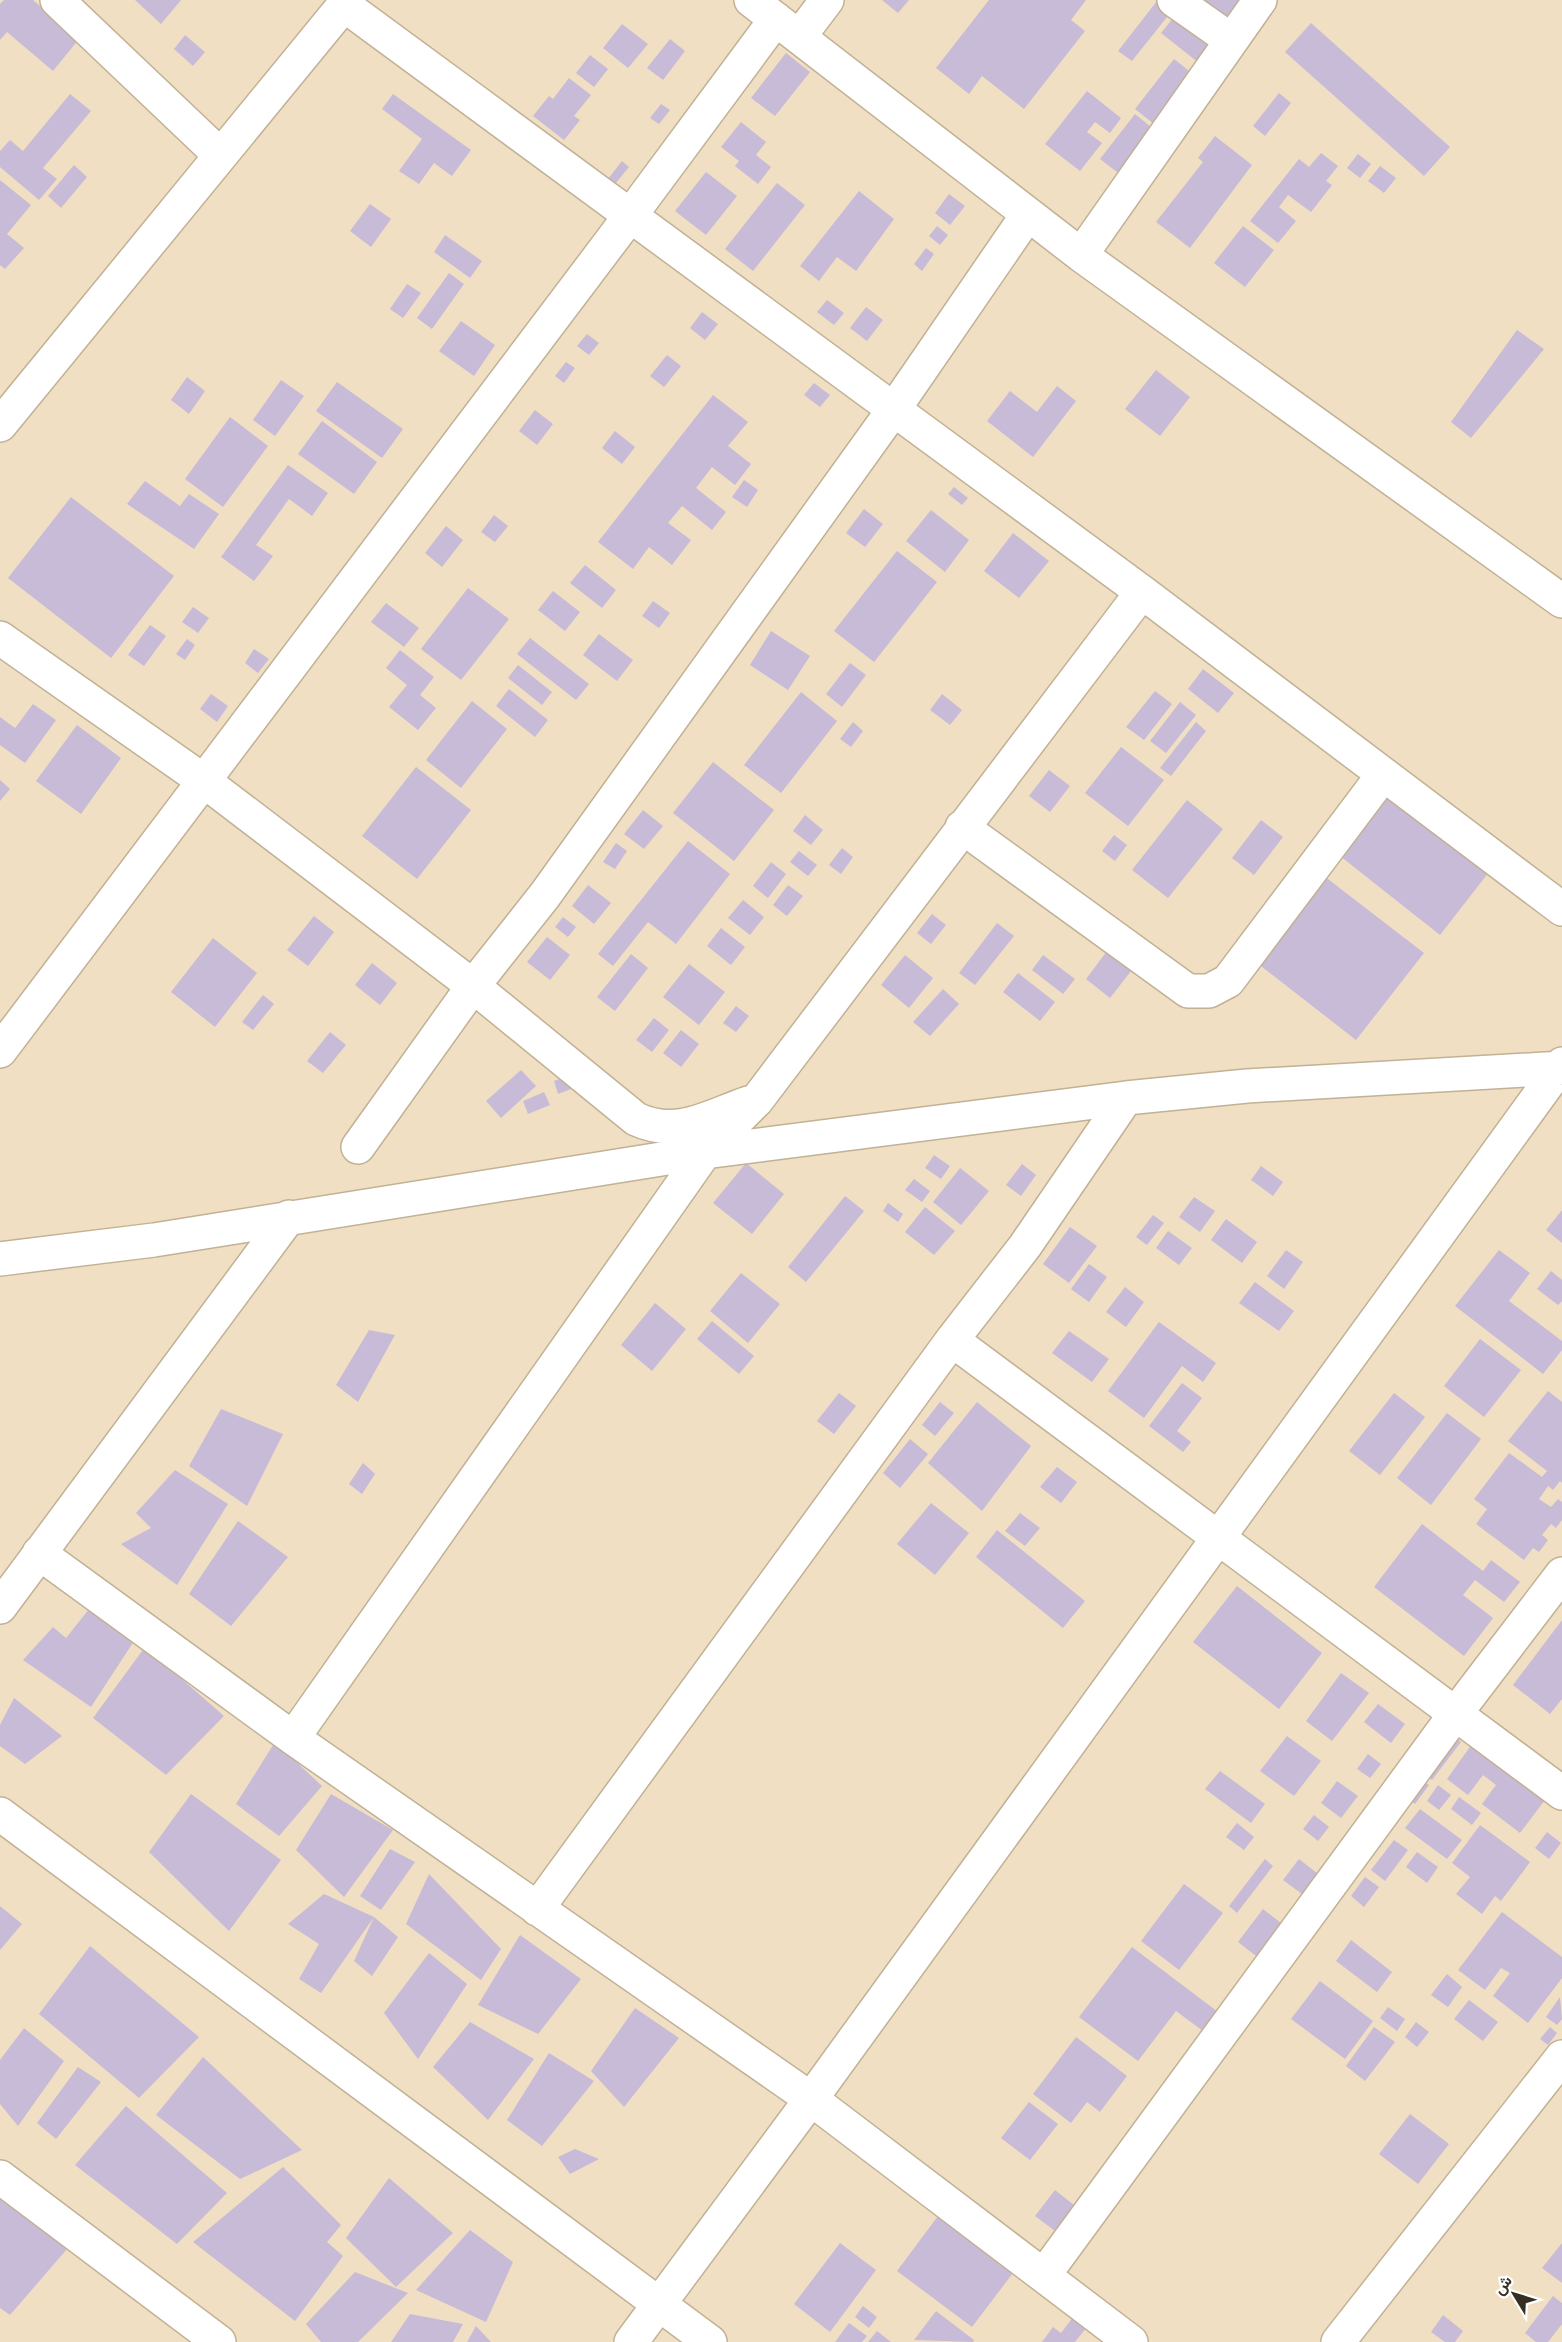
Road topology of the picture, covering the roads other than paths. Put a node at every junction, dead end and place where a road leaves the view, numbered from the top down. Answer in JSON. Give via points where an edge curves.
{"nodes":[{"id":1,"x":57,"y":0,"type":"edge"},
{"id":2,"x":827,"y":0,"type":"edge"},
{"id":3,"x":1174,"y":0,"type":"edge"},
{"id":4,"x":1260,"y":0,"type":"edge"},
{"id":5,"x":346,"y":3,"type":"edge"},
{"id":6,"x":775,"y":19,"type":"edge"},
{"id":7,"x":1231,"y":40,"type":"junction"},
{"id":8,"x":220,"y":155,"type":"junction"},
{"id":9,"x":1028,"y":214,"type":"junction"},
{"id":10,"x":630,"y":216,"type":"junction"},
{"id":11,"x":1081,"y":255,"type":"junction"},
{"id":12,"x":894,"y":409,"type":"junction"},
{"id":13,"x":0,"y":425,"type":"edge"},
{"id":14,"x":1142,"y":592,"type":"junction"},
{"id":15,"x":1562,"y":601,"type":"edge"},
{"id":16,"x":0,"y":638,"type":"edge"},
{"id":17,"x":1383,"y":775,"type":"junction"},
{"id":18,"x":204,"y":781,"type":"junction"},
{"id":19,"x":962,"y":827,"type":"junction"},
{"id":20,"x":1562,"y":909,"type":"edge"},
{"id":21,"x":473,"y":986,"type":"junction"},
{"id":22,"x":0,"y":1051,"type":"edge"},
{"id":23,"x":1560,"y":1067,"type":"edge"},
{"id":24,"x":1126,"y":1098,"type":"junction"},
{"id":25,"x":757,"y":1100,"type":"junction"},
{"id":26,"x":358,"y":1147,"type":"dead end"},
{"id":27,"x":705,"y":1152,"type":"junction"},
{"id":28,"x":289,"y":1217,"type":"junction"},
{"id":29,"x":0,"y":1259,"type":"edge"},
{"id":30,"x":952,"y":1340,"type":"junction"},
{"id":31,"x":1221,"y":1537,"type":"junction"},
{"id":32,"x":39,"y":1554,"type":"junction"},
{"id":33,"x":1562,"y":1574,"type":"edge"},
{"id":34,"x":0,"y":1607,"type":"edge"},
{"id":35,"x":1456,"y":1713,"type":"junction"},
{"id":36,"x":293,"y":1738,"type":"junction"},
{"id":37,"x":1562,"y":1793,"type":"edge"},
{"id":38,"x":0,"y":1814,"type":"edge"},
{"id":39,"x":537,"y":1909,"type":"junction"},
{"id":40,"x":1562,"y":2058,"type":"edge"},
{"id":41,"x":811,"y":2099,"type":"junction"},
{"id":42,"x":0,"y":2177,"type":"edge"},
{"id":43,"x":1044,"y":2275,"type":"junction"},
{"id":44,"x":659,"y":2303,"type":"junction"},
{"id":45,"x":218,"y":2342,"type":"edge"},
{"id":46,"x":631,"y":2342,"type":"edge"},
{"id":47,"x":711,"y":2342,"type":"edge"},
{"id":48,"x":1131,"y":2342,"type":"edge"},
{"id":49,"x":1338,"y":2342,"type":"edge"}],
"edges":[{"from":1,"to":8,"type":"street"},
{"from":2,"to":6,"type":"street"},
{"from":3,"to":7,"type":"street"},
{"from":4,"to":7,"type":"street"},
{"from":5,"to":8,"type":"street"},
{"from":5,"to":10,"type":"street"},
{"from":6,"to":9,"type":"street"},
{"from":6,"to":10,"type":"street"},
{"from":7,"to":11,"type":"street"},
{"from":8,"to":13,"type":"street"},
{"from":9,"to":11,"type":"street"},
{"from":9,"to":12,"type":"street"},
{"from":10,"to":12,"type":"street"},
{"from":10,"to":18,"type":"street"},
{"from":11,"to":15,"type":"street"},
{"from":12,"to":14,"type":"street"},
{"from":12,"to":21,"type":"street","via":[[545,895]]},
{"from":14,"to":17,"type":"street"},
{"from":14,"to":19,"type":"street"},
{"from":16,"to":18,"type":"street"},
{"from":17,"to":19,"type":"street","via":[[1228,981],[1209,991],[1188,991]]},
{"from":17,"to":20,"type":"street"},
{"from":18,"to":21,"type":"street"},
{"from":18,"to":22,"type":"street"},
{"from":19,"to":25,"type":"street"},
{"from":21,"to":25,"type":"street","via":[[636,1119],[655,1128],[678,1128]]},
{"from":21,"to":26,"type":"street"},
{"from":23,"to":24,"type":"street","via":[[1247,1086]]},
{"from":23,"to":31,"type":"street"},
{"from":24,"to":27,"type":"street"},
{"from":24,"to":30,"type":"street","via":[[1024,1246]]},
{"from":25,"to":27,"type":"street"},
{"from":27,"to":28,"type":"street"},
{"from":27,"to":36,"type":"street"},
{"from":28,"to":29,"type":"street","via":[[154,1240]]},
{"from":28,"to":32,"type":"street"},
{"from":30,"to":31,"type":"street"},
{"from":30,"to":39,"type":"street"},
{"from":31,"to":35,"type":"street"},
{"from":31,"to":41,"type":"street"},
{"from":32,"to":34,"type":"street"},
{"from":32,"to":36,"type":"street"},
{"from":33,"to":35,"type":"street"},
{"from":35,"to":37,"type":"street"},
{"from":35,"to":43,"type":"street"},
{"from":36,"to":39,"type":"street"},
{"from":38,"to":44,"type":"street"},
{"from":39,"to":41,"type":"street"},
{"from":40,"to":49,"type":"street"},
{"from":41,"to":43,"type":"street"},
{"from":41,"to":44,"type":"street"},
{"from":42,"to":45,"type":"street"},
{"from":43,"to":48,"type":"street"},
{"from":44,"to":46,"type":"street"},
{"from":44,"to":47,"type":"street"}]}
